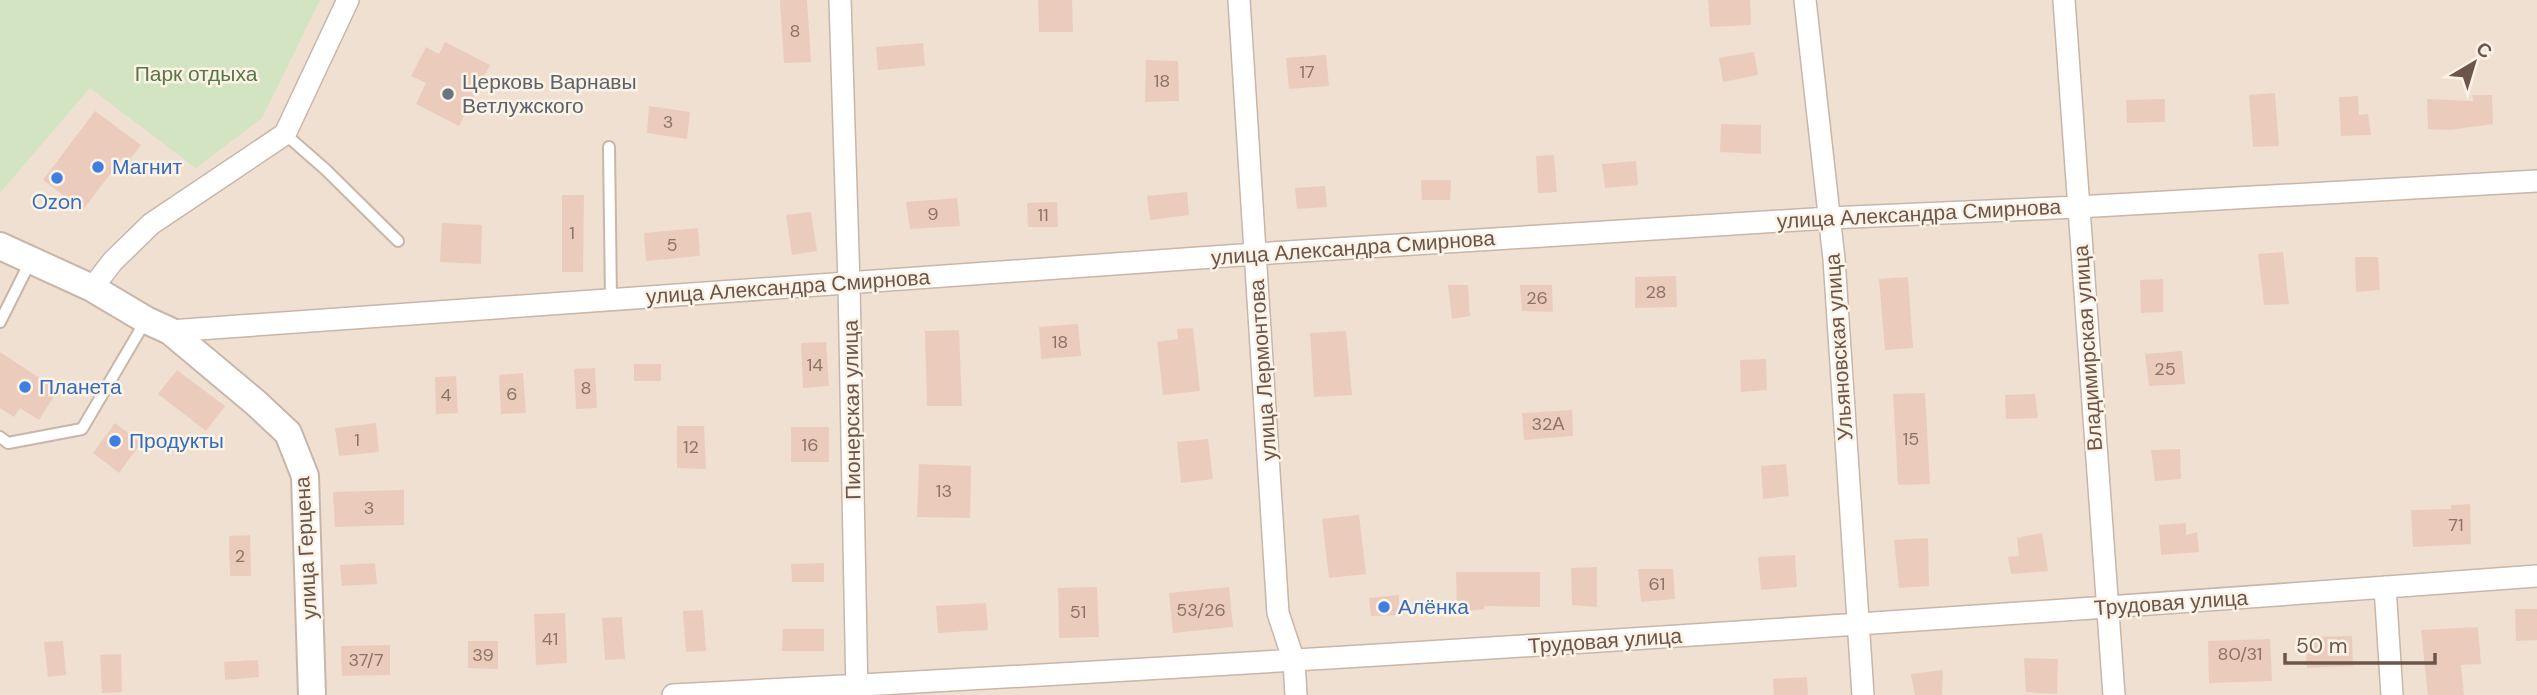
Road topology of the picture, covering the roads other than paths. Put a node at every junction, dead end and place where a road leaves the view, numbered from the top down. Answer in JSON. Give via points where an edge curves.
{"nodes":[{"id":1,"x":348,"y":0,"type":"edge"},
{"id":2,"x":840,"y":0,"type":"edge"},
{"id":3,"x":1239,"y":0,"type":"edge"},
{"id":4,"x":1805,"y":0,"type":"edge"},
{"id":5,"x":2064,"y":0,"type":"edge"},
{"id":6,"x":285,"y":134,"type":"junction"},
{"id":7,"x":609,"y":147,"type":"dead end"},
{"id":8,"x":2537,"y":181,"type":"edge"},
{"id":9,"x":2078,"y":207,"type":"junction"},
{"id":10,"x":1829,"y":218,"type":"junction"},
{"id":11,"x":398,"y":241,"type":"dead end"},
{"id":12,"x":0,"y":246,"type":"edge"},
{"id":13,"x":1255,"y":254,"type":"junction"},
{"id":14,"x":32,"y":260,"type":"junction"},
{"id":15,"x":849,"y":284,"type":"junction"},
{"id":16,"x":92,"y":288,"type":"junction"},
{"id":17,"x":611,"y":299,"type":"junction"},
{"id":18,"x":146,"y":320,"type":"junction"},
{"id":19,"x":0,"y":322,"type":"edge"},
{"id":20,"x":170,"y":331,"type":"junction"},
{"id":21,"x":0,"y":437,"type":"edge"},
{"id":22,"x":2537,"y":576,"type":"edge"},
{"id":23,"x":2385,"y":587,"type":"junction"},
{"id":24,"x":2107,"y":608,"type":"junction"},
{"id":25,"x":1857,"y":624,"type":"junction"},
{"id":26,"x":1294,"y":661,"type":"junction"},
{"id":27,"x":857,"y":690,"type":"edge"},
{"id":28,"x":312,"y":695,"type":"edge"},
{"id":29,"x":673,"y":695,"type":"edge"},
{"id":30,"x":1296,"y":695,"type":"edge"},
{"id":31,"x":1863,"y":695,"type":"edge"},
{"id":32,"x":2114,"y":695,"type":"edge"},
{"id":33,"x":2392,"y":695,"type":"edge"}],
"edges":[{"from":1,"to":6,"type":"street"},
{"from":2,"to":15,"type":"street","name":"Пионерская улица"},
{"from":3,"to":13,"type":"street","name":"улица Лермонтова"},
{"from":4,"to":10,"type":"street","name":"Ульяновская улица"},
{"from":5,"to":9,"type":"street","name":"Владимирская улица"},
{"from":6,"to":11,"type":"lane"},
{"from":6,"to":16,"type":"street","via":[[151,224]]},
{"from":7,"to":17,"type":"lane"},
{"from":8,"to":9,"type":"street","name":"улица Александра Смирнова"},
{"from":9,"to":10,"type":"street","name":"улица Александра Смирнова"},
{"from":9,"to":24,"type":"street","name":"Владимирская улица"},
{"from":10,"to":13,"type":"street","name":"улица Александра Смирнова"},
{"from":10,"to":25,"type":"street","name":"Ульяновская улица"},
{"from":12,"to":14,"type":"street","name":"улица Герцена"},
{"from":13,"to":15,"type":"street","name":"улица Александра Смирнова"},
{"from":13,"to":26,"type":"street","name":"улица Лермонтова","via":[[1278,613]]},
{"from":14,"to":16,"type":"street","name":"улица Герцена"},
{"from":14,"to":19,"type":"lane"},
{"from":15,"to":17,"type":"street","name":"улица Александра Смирнова"},
{"from":15,"to":27,"type":"street","name":"Пионерская улица"},
{"from":16,"to":18,"type":"street","name":"улица Герцена"},
{"from":17,"to":20,"type":"street","name":"улица Александра Смирнова"},
{"from":18,"to":20,"type":"street","name":"улица Герцена"},
{"from":18,"to":21,"type":"lane","via":[[82,429],[8,443]]},
{"from":20,"to":28,"type":"street","name":"улица Герцена","via":[[288,433],[305,476]]},
{"from":22,"to":23,"type":"street","name":"Трудовая улица"},
{"from":23,"to":24,"type":"street","name":"Трудовая улица"},
{"from":23,"to":33,"type":"street"},
{"from":24,"to":25,"type":"street","name":"Трудовая улица"},
{"from":24,"to":32,"type":"street","name":"Владимирская улица"},
{"from":25,"to":26,"type":"street","name":"Трудовая улица"},
{"from":25,"to":31,"type":"street","name":"Ульяновская улица"},
{"from":26,"to":27,"type":"street","name":"Трудовая улица"},
{"from":26,"to":30,"type":"street","name":"улица Лермонтова"},
{"from":27,"to":29,"type":"street","name":"Трудовая улица"}]}
